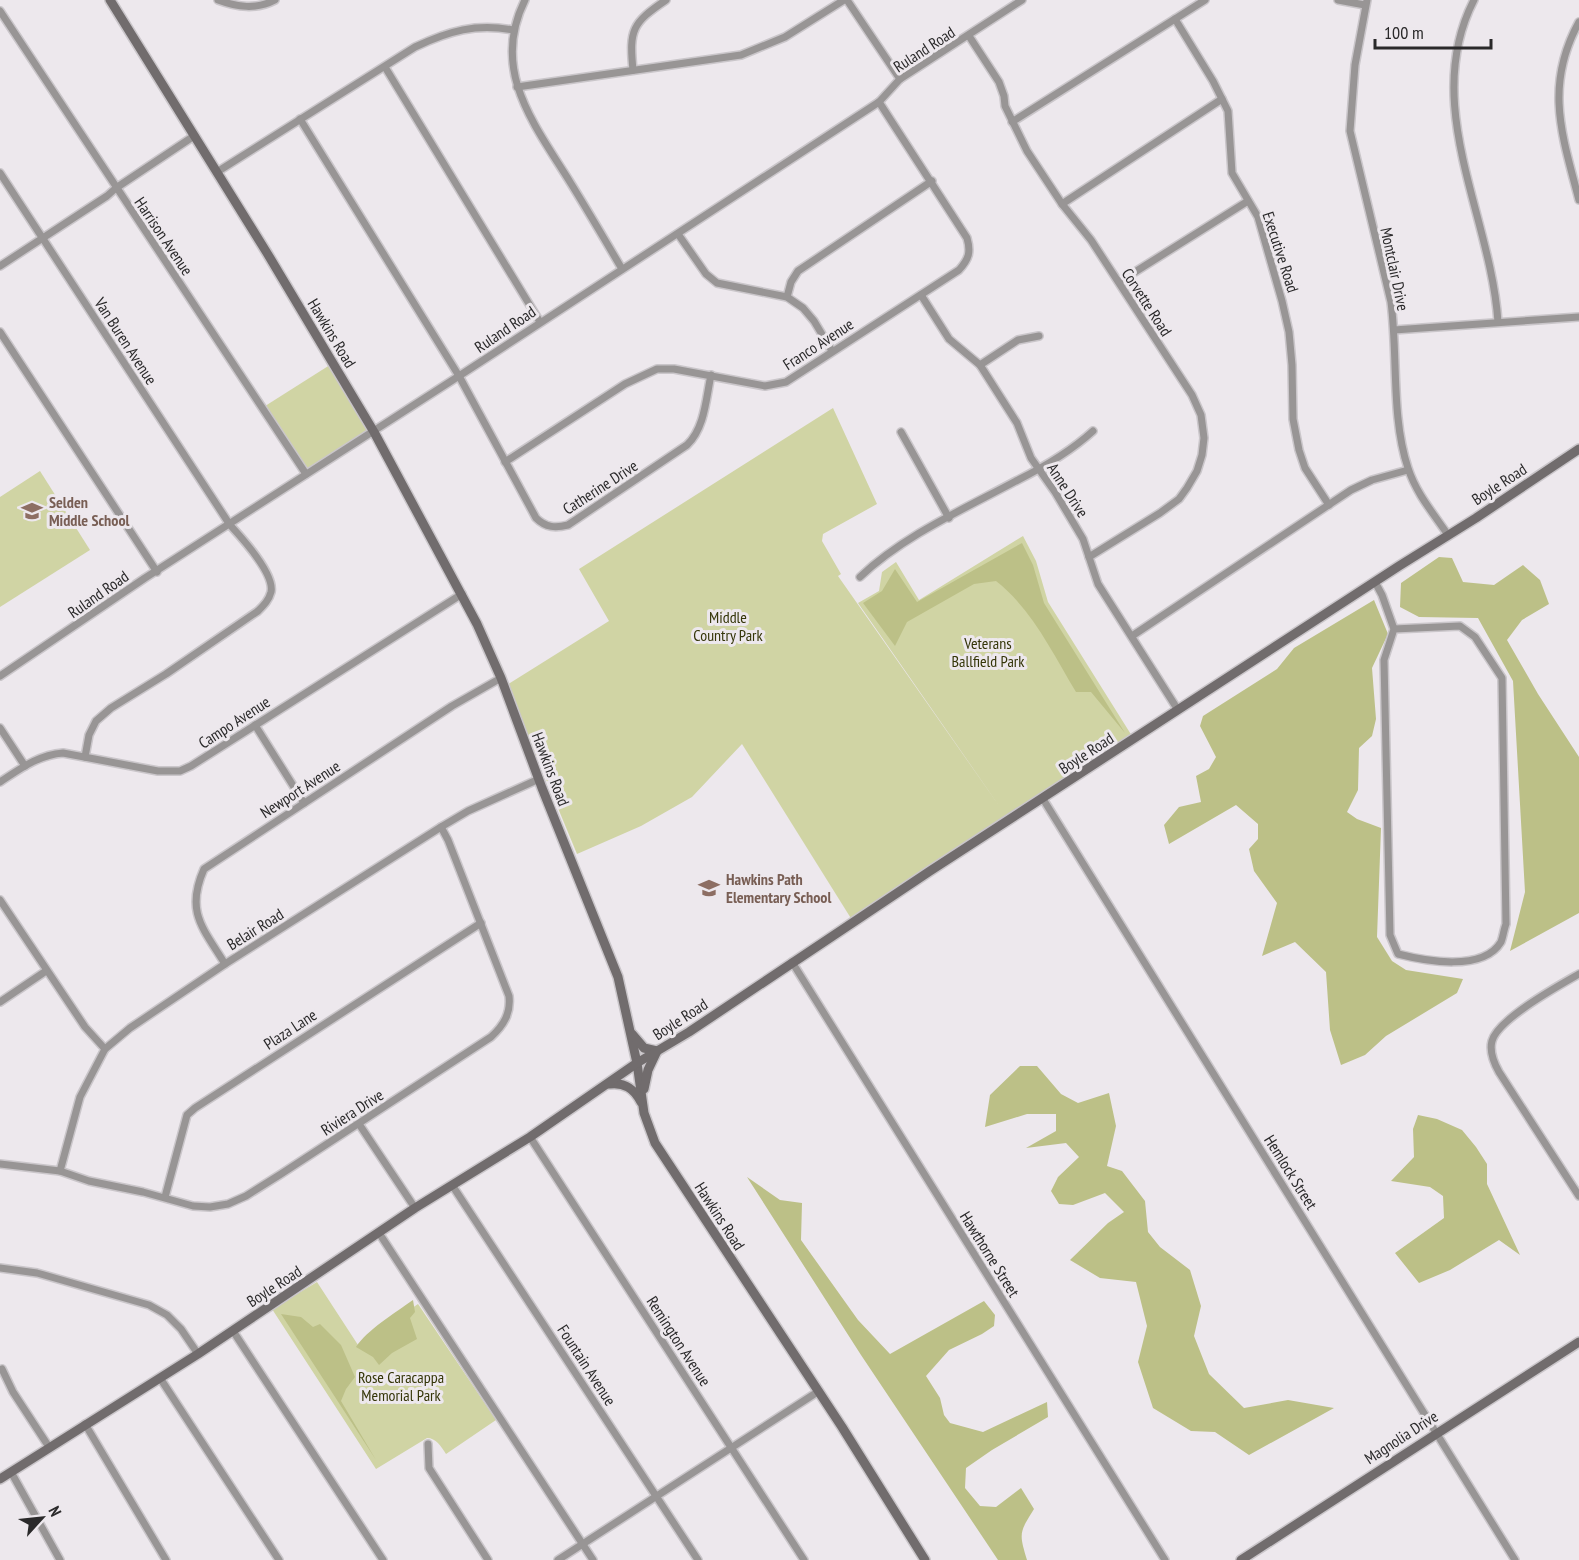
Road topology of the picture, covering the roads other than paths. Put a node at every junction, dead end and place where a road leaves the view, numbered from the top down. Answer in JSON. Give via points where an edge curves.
{"nodes":[{"id":1,"x":110,"y":0,"type":"edge"},
{"id":2,"x":218,"y":0,"type":"edge"},
{"id":3,"x":274,"y":0,"type":"edge"},
{"id":4,"x":525,"y":0,"type":"edge"},
{"id":5,"x":666,"y":0,"type":"edge"},
{"id":6,"x":846,"y":0,"type":"edge"},
{"id":7,"x":1022,"y":0,"type":"edge"},
{"id":8,"x":1204,"y":0,"type":"edge"},
{"id":9,"x":1338,"y":0,"type":"edge"},
{"id":10,"x":1474,"y":0,"type":"edge"},
{"id":11,"x":1366,"y":3,"type":"edge"},
{"id":12,"x":0,"y":11,"type":"edge"},
{"id":13,"x":1175,"y":19,"type":"junction"},
{"id":14,"x":1579,"y":21,"type":"edge"},
{"id":15,"x":513,"y":30,"type":"junction"},
{"id":16,"x":969,"y":36,"type":"junction"},
{"id":17,"x":385,"y":67,"type":"junction"},
{"id":18,"x":633,"y":70,"type":"junction"},
{"id":19,"x":900,"y":79,"type":"junction"},
{"id":20,"x":517,"y":87,"type":"junction"},
{"id":21,"x":1222,"y":99,"type":"junction"},
{"id":22,"x":879,"y":102,"type":"junction"},
{"id":23,"x":300,"y":119,"type":"junction"},
{"id":24,"x":1012,"y":122,"type":"junction"},
{"id":25,"x":194,"y":136,"type":"junction"},
{"id":26,"x":217,"y":172,"type":"junction"},
{"id":27,"x":0,"y":173,"type":"edge"},
{"id":28,"x":932,"y":181,"type":"junction"},
{"id":29,"x":116,"y":188,"type":"junction"},
{"id":30,"x":1579,"y":200,"type":"edge"},
{"id":31,"x":1248,"y":201,"type":"junction"},
{"id":32,"x":1062,"y":204,"type":"junction"},
{"id":33,"x":678,"y":234,"type":"junction"},
{"id":34,"x":43,"y":239,"type":"junction"},
{"id":35,"x":0,"y":266,"type":"edge"},
{"id":36,"x":622,"y":269,"type":"junction"},
{"id":37,"x":1119,"y":282,"type":"junction"},
{"id":38,"x":921,"y":295,"type":"junction"},
{"id":39,"x":787,"y":297,"type":"junction"},
{"id":40,"x":1579,"y":317,"type":"edge"},
{"id":41,"x":540,"y":322,"type":"junction"},
{"id":42,"x":1498,"y":322,"type":"junction"},
{"id":43,"x":1394,"y":330,"type":"junction"},
{"id":44,"x":0,"y":332,"type":"edge"},
{"id":45,"x":1039,"y":336,"type":"dead end"},
{"id":46,"x":832,"y":351,"type":"junction"},
{"id":47,"x":980,"y":365,"type":"junction"},
{"id":48,"x":711,"y":375,"type":"junction"},
{"id":49,"x":459,"y":376,"type":"junction"},
{"id":50,"x":1093,"y":431,"type":"dead end"},
{"id":51,"x":374,"y":432,"type":"junction"},
{"id":52,"x":901,"y":432,"type":"dead end"},
{"id":53,"x":1579,"y":449,"type":"edge"},
{"id":54,"x":505,"y":462,"type":"junction"},
{"id":55,"x":1039,"y":469,"type":"junction"},
{"id":56,"x":1408,"y":470,"type":"junction"},
{"id":57,"x":306,"y":474,"type":"junction"},
{"id":58,"x":1329,"y":505,"type":"junction"},
{"id":59,"x":949,"y":518,"type":"junction"},
{"id":60,"x":230,"y":525,"type":"junction"},
{"id":61,"x":1448,"y":535,"type":"junction"},
{"id":62,"x":1089,"y":557,"type":"junction"},
{"id":63,"x":157,"y":572,"type":"junction"},
{"id":64,"x":860,"y":577,"type":"dead end"},
{"id":65,"x":1375,"y":582,"type":"junction"},
{"id":66,"x":462,"y":594,"type":"junction"},
{"id":67,"x":1394,"y":629,"type":"junction"},
{"id":68,"x":1132,"y":636,"type":"junction"},
{"id":69,"x":0,"y":676,"type":"edge"},
{"id":70,"x":501,"y":678,"type":"junction"},
{"id":71,"x":1178,"y":710,"type":"junction"},
{"id":72,"x":255,"y":725,"type":"junction"},
{"id":73,"x":0,"y":728,"type":"edge"},
{"id":74,"x":85,"y":758,"type":"junction"},
{"id":75,"x":25,"y":766,"type":"junction"},
{"id":76,"x":539,"y":779,"type":"junction"},
{"id":77,"x":0,"y":782,"type":"edge"},
{"id":78,"x":1043,"y":799,"type":"junction"},
{"id":79,"x":304,"y":803,"type":"junction"},
{"id":80,"x":441,"y":827,"type":"junction"},
{"id":81,"x":0,"y":900,"type":"edge"},
{"id":82,"x":482,"y":923,"type":"junction"},
{"id":83,"x":792,"y":962,"type":"junction"},
{"id":84,"x":225,"y":964,"type":"junction"},
{"id":85,"x":46,"y":971,"type":"junction"},
{"id":86,"x":1579,"y":974,"type":"edge"},
{"id":87,"x":0,"y":1002,"type":"edge"},
{"id":88,"x":630,"y":1030,"type":"junction"},
{"id":89,"x":105,"y":1049,"type":"junction"},
{"id":90,"x":657,"y":1051,"type":"junction"},
{"id":91,"x":637,"y":1063,"type":"junction"},
{"id":92,"x":606,"y":1085,"type":"junction"},
{"id":93,"x":642,"y":1103,"type":"junction"},
{"id":94,"x":359,"y":1124,"type":"junction"},
{"id":95,"x":530,"y":1137,"type":"junction"},
{"id":96,"x":0,"y":1164,"type":"edge"},
{"id":97,"x":60,"y":1171,"type":"junction"},
{"id":98,"x":452,"y":1185,"type":"junction"},
{"id":99,"x":1579,"y":1196,"type":"edge"},
{"id":100,"x":165,"y":1197,"type":"junction"},
{"id":101,"x":415,"y":1208,"type":"junction"},
{"id":102,"x":379,"y":1233,"type":"junction"},
{"id":103,"x":0,"y":1268,"type":"edge"},
{"id":104,"x":233,"y":1331,"type":"junction"},
{"id":105,"x":1579,"y":1342,"type":"edge"},
{"id":106,"x":198,"y":1354,"type":"junction"},
{"id":107,"x":2,"y":1369,"type":"dead end"},
{"id":108,"x":160,"y":1378,"type":"junction"},
{"id":109,"x":819,"y":1391,"type":"junction"},
{"id":110,"x":85,"y":1425,"type":"junction"},
{"id":111,"x":1436,"y":1432,"type":"junction"},
{"id":112,"x":428,"y":1444,"type":"dead end"},
{"id":113,"x":49,"y":1447,"type":"junction"},
{"id":114,"x":732,"y":1448,"type":"junction"},
{"id":115,"x":11,"y":1472,"type":"junction"},
{"id":116,"x":0,"y":1479,"type":"edge"},
{"id":117,"x":657,"y":1496,"type":"junction"},
{"id":118,"x":582,"y":1544,"type":"junction"},
{"id":119,"x":60,"y":1560,"type":"edge"},
{"id":120,"x":166,"y":1560,"type":"edge"},
{"id":121,"x":279,"y":1560,"type":"edge"},
{"id":122,"x":383,"y":1560,"type":"edge"},
{"id":123,"x":488,"y":1560,"type":"edge"},
{"id":124,"x":558,"y":1560,"type":"edge"},
{"id":125,"x":593,"y":1560,"type":"edge"},
{"id":126,"x":698,"y":1560,"type":"edge"},
{"id":127,"x":804,"y":1560,"type":"edge"},
{"id":128,"x":925,"y":1560,"type":"edge"},
{"id":129,"x":1165,"y":1560,"type":"edge"},
{"id":130,"x":1241,"y":1560,"type":"edge"},
{"id":131,"x":1515,"y":1560,"type":"edge"}],
"edges":[{"from":1,"to":25,"type":"street","name":"Hawkins Road"},
{"from":2,"to":3,"type":"street","via":[[246,7]]},
{"from":4,"to":15,"type":"street"},
{"from":5,"to":18,"type":"street","via":[[638,21],[632,33]]},
{"from":6,"to":18,"type":"street","via":[[785,37],[741,55]]},
{"from":6,"to":19,"type":"street"},
{"from":7,"to":16,"type":"street","name":"Ruland Road"},
{"from":8,"to":13,"type":"street"},
{"from":9,"to":11,"type":"street"},
{"from":10,"to":42,"type":"street","via":[[1458,45],[1453,79],[1455,114]]},
{"from":11,"to":43,"type":"street","name":"Montclair Drive","via":[[1355,65],[1350,131]]},
{"from":12,"to":29,"type":"street","name":"Harrison Avenue"},
{"from":13,"to":21,"type":"street","name":"Executive Road"},
{"from":13,"to":24,"type":"street"},
{"from":14,"to":30,"type":"street","via":[[1560,74],[1558,114]]},
{"from":15,"to":17,"type":"street","via":[[492,26],[451,32],[415,47]]},
{"from":15,"to":20,"type":"street","via":[[512,59]]},
{"from":16,"to":19,"type":"street","name":"Ruland Road"},
{"from":16,"to":24,"type":"street","name":"Corvette Road","via":[[999,82]]},
{"from":17,"to":23,"type":"street"},
{"from":17,"to":41,"type":"street"},
{"from":18,"to":20,"type":"street"},
{"from":19,"to":22,"type":"street","name":"Ruland Road"},
{"from":20,"to":36,"type":"street","via":[[530,117]]},
{"from":21,"to":31,"type":"street","name":"Executive Road","via":[[1230,122],[1232,173]]},
{"from":21,"to":32,"type":"street"},
{"from":22,"to":28,"type":"street","name":"Franco Avenue"},
{"from":22,"to":33,"type":"street","name":"Ruland Road"},
{"from":23,"to":26,"type":"street"},
{"from":23,"to":49,"type":"street","name":"Catherine Drive"},
{"from":24,"to":32,"type":"street","name":"Corvette Road"},
{"from":25,"to":26,"type":"street","name":"Hawkins Road"},
{"from":25,"to":29,"type":"street"},
{"from":26,"to":51,"type":"street","name":"Hawkins Road"},
{"from":27,"to":34,"type":"street","name":"Van Buren Avenue"},
{"from":28,"to":38,"type":"street","name":"Franco Avenue","via":[[967,238],[969,260]]},
{"from":28,"to":39,"type":"street","via":[[798,271]]},
{"from":29,"to":34,"type":"street"},
{"from":29,"to":57,"type":"street","name":"Harrison Avenue"},
{"from":31,"to":37,"type":"street"},
{"from":31,"to":58,"type":"street","name":"Executive Road","via":[[1262,228],[1289,332],[1293,419],[1299,450],[1305,468]]},
{"from":32,"to":37,"type":"street","name":"Corvette Road"},
{"from":33,"to":36,"type":"street","name":"Ruland Road"},
{"from":33,"to":39,"type":"street","via":[[702,269],[717,283]]},
{"from":34,"to":35,"type":"street"},
{"from":34,"to":60,"type":"street","name":"Van Buren Avenue"},
{"from":36,"to":41,"type":"street","name":"Ruland Road"},
{"from":37,"to":62,"type":"street","name":"Corvette Road","via":[[1192,395],[1202,415],[1204,438],[1197,471],[1179,499]]},
{"from":38,"to":46,"type":"street","name":"Franco Avenue"},
{"from":38,"to":47,"type":"street","name":"Anne Drive","via":[[949,339]]},
{"from":39,"to":46,"type":"street","via":[[814,321]]},
{"from":40,"to":42,"type":"street"},
{"from":41,"to":49,"type":"street","name":"Ruland Road"},
{"from":42,"to":43,"type":"street"},
{"from":43,"to":56,"type":"street","name":"Montclair Drive","via":[[1401,443]]},
{"from":44,"to":63,"type":"street"},
{"from":45,"to":47,"type":"street","via":[[1018,340]]},
{"from":46,"to":48,"type":"street","name":"Franco Avenue","via":[[786,382],[776,384],[765,386]]},
{"from":47,"to":55,"type":"street","name":"Anne Drive","via":[[1017,423]]},
{"from":48,"to":54,"type":"street","name":"Franco Avenue","via":[[657,369],[636,377]]},
{"from":48,"to":54,"type":"street","name":"Catherine Drive","via":[[695,437],[568,525],[557,528],[536,518]]},
{"from":49,"to":51,"type":"street","name":"Ruland Road"},
{"from":49,"to":54,"type":"street","name":"Catherine Drive"},
{"from":50,"to":55,"type":"street"},
{"from":51,"to":57,"type":"street","name":"Ruland Road"},
{"from":51,"to":66,"type":"street","name":"Hawkins Road"},
{"from":52,"to":59,"type":"street"},
{"from":53,"to":61,"type":"street","name":"Boyle Road"},
{"from":55,"to":59,"type":"street"},
{"from":55,"to":62,"type":"street","name":"Anne Drive","via":[[1079,530]]},
{"from":56,"to":58,"type":"street","via":[[1372,480]]},
{"from":56,"to":61,"type":"street","name":"Montclair Drive"},
{"from":57,"to":60,"type":"street","name":"Ruland Road"},
{"from":58,"to":68,"type":"street"},
{"from":59,"to":64,"type":"street","via":[[881,557]]},
{"from":60,"to":63,"type":"street","name":"Ruland Road"},
{"from":60,"to":74,"type":"street","name":"Van Buren Avenue","via":[[269,578],[272,590],[268,602],[111,708],[89,735]]},
{"from":61,"to":65,"type":"street","name":"Boyle Road"},
{"from":62,"to":68,"type":"street","name":"Anne Drive","via":[[1098,584]]},
{"from":63,"to":69,"type":"street","name":"Ruland Road"},
{"from":65,"to":67,"type":"street"},
{"from":65,"to":71,"type":"street","name":"Boyle Road"},
{"from":66,"to":70,"type":"street","name":"Hawkins Road"},
{"from":66,"to":72,"type":"street","name":"Campo Avenue"},
{"from":67,"to":67,"type":"street","via":[[1460,626],[1475,637],[1502,678],[1506,924],[1500,943],[1484,958],[1470,962],[1419,960],[1398,954],[1390,934],[1384,660]]},
{"from":68,"to":71,"type":"street","name":"Anne Drive"},
{"from":70,"to":76,"type":"street","name":"Hawkins Road"},
{"from":70,"to":79,"type":"street","name":"Newport Avenue"},
{"from":71,"to":78,"type":"street","name":"Boyle Road"},
{"from":72,"to":74,"type":"street","name":"Campo Avenue","via":[[180,771]]},
{"from":72,"to":79,"type":"street"},
{"from":73,"to":75,"type":"street"},
{"from":74,"to":75,"type":"street","name":"Campo Avenue","via":[[48,754]]},
{"from":75,"to":77,"type":"street","name":"Campo Avenue"},
{"from":76,"to":80,"type":"street","name":"Belair Road"},
{"from":76,"to":88,"type":"street","name":"Hawkins Road","via":[[618,977]]},
{"from":78,"to":83,"type":"street","name":"Boyle Road"},
{"from":78,"to":111,"type":"street","name":"Hemlock Street"},
{"from":79,"to":84,"type":"street","name":"Newport Avenue","via":[[204,869],[195,894],[195,908],[201,926]]},
{"from":80,"to":82,"type":"street","name":"Riviera Drive"},
{"from":80,"to":84,"type":"street","name":"Belair Road"},
{"from":81,"to":85,"type":"street"},
{"from":82,"to":94,"type":"street","name":"Riviera Drive","via":[[509,996],[505,1022],[491,1037]]},
{"from":82,"to":100,"type":"street","name":"Plaza Lane","via":[[195,1108],[187,1115]]},
{"from":83,"to":90,"type":"street","name":"Boyle Road"},
{"from":83,"to":129,"type":"street","name":"Hawthorne Street"},
{"from":84,"to":89,"type":"street","name":"Belair Road"},
{"from":85,"to":87,"type":"street"},
{"from":85,"to":89,"type":"street","via":[[84,1027]]},
{"from":86,"to":99,"type":"street","via":[[1503,1024],[1494,1036],[1491,1050],[1499,1072]]},
{"from":88,"to":90,"type":"street","via":[[644,1048]]},
{"from":88,"to":91,"type":"street","name":"Hawkins Road"},
{"from":89,"to":97,"type":"street","name":"Belair Road","via":[[80,1097]]},
{"from":90,"to":91,"type":"street","name":"Boyle Road"},
{"from":90,"to":93,"type":"street","via":[[648,1070]]},
{"from":91,"to":92,"type":"street","name":"Boyle Road"},
{"from":91,"to":93,"type":"street","name":"Hawkins Road"},
{"from":92,"to":93,"type":"street","via":[[631,1088]]},
{"from":92,"to":95,"type":"street","name":"Boyle Road"},
{"from":93,"to":109,"type":"street","name":"Hawkins Road","via":[[655,1143]]},
{"from":94,"to":100,"type":"street","name":"Riviera Drive","via":[[228,1204],[210,1207]]},
{"from":94,"to":101,"type":"street"},
{"from":95,"to":98,"type":"street","name":"Boyle Road"},
{"from":95,"to":114,"type":"street","name":"Remington Avenue"},
{"from":96,"to":97,"type":"street","name":"Riviera Drive"},
{"from":97,"to":100,"type":"street","name":"Riviera Drive"},
{"from":98,"to":101,"type":"street","name":"Boyle Road"},
{"from":98,"to":117,"type":"street","name":"Fountain Avenue"},
{"from":101,"to":102,"type":"street","name":"Boyle Road"},
{"from":102,"to":104,"type":"street","name":"Boyle Road"},
{"from":102,"to":118,"type":"street"},
{"from":103,"to":106,"type":"street","via":[[37,1273],[149,1305],[167,1315]]},
{"from":104,"to":106,"type":"street","name":"Boyle Road"},
{"from":104,"to":122,"type":"street"},
{"from":105,"to":111,"type":"street","name":"Magnolia Drive"},
{"from":106,"to":108,"type":"street","name":"Boyle Road"},
{"from":107,"to":113,"type":"street"},
{"from":108,"to":110,"type":"street","name":"Boyle Road"},
{"from":108,"to":121,"type":"street"},
{"from":109,"to":114,"type":"street"},
{"from":109,"to":128,"type":"street","name":"Hawkins Road"},
{"from":110,"to":113,"type":"street","name":"Boyle Road"},
{"from":110,"to":120,"type":"street"},
{"from":111,"to":130,"type":"street","name":"Magnolia Drive"},
{"from":111,"to":131,"type":"street","name":"Hemlock Street"},
{"from":112,"to":123,"type":"street","via":[[429,1468]]},
{"from":113,"to":115,"type":"street","name":"Boyle Road"},
{"from":114,"to":117,"type":"street"},
{"from":114,"to":127,"type":"street","name":"Remington Avenue"},
{"from":115,"to":116,"type":"street","name":"Boyle Road"},
{"from":115,"to":119,"type":"street"},
{"from":117,"to":118,"type":"street"},
{"from":117,"to":126,"type":"street","name":"Fountain Avenue"},
{"from":118,"to":124,"type":"street"},
{"from":118,"to":125,"type":"street"}]}
